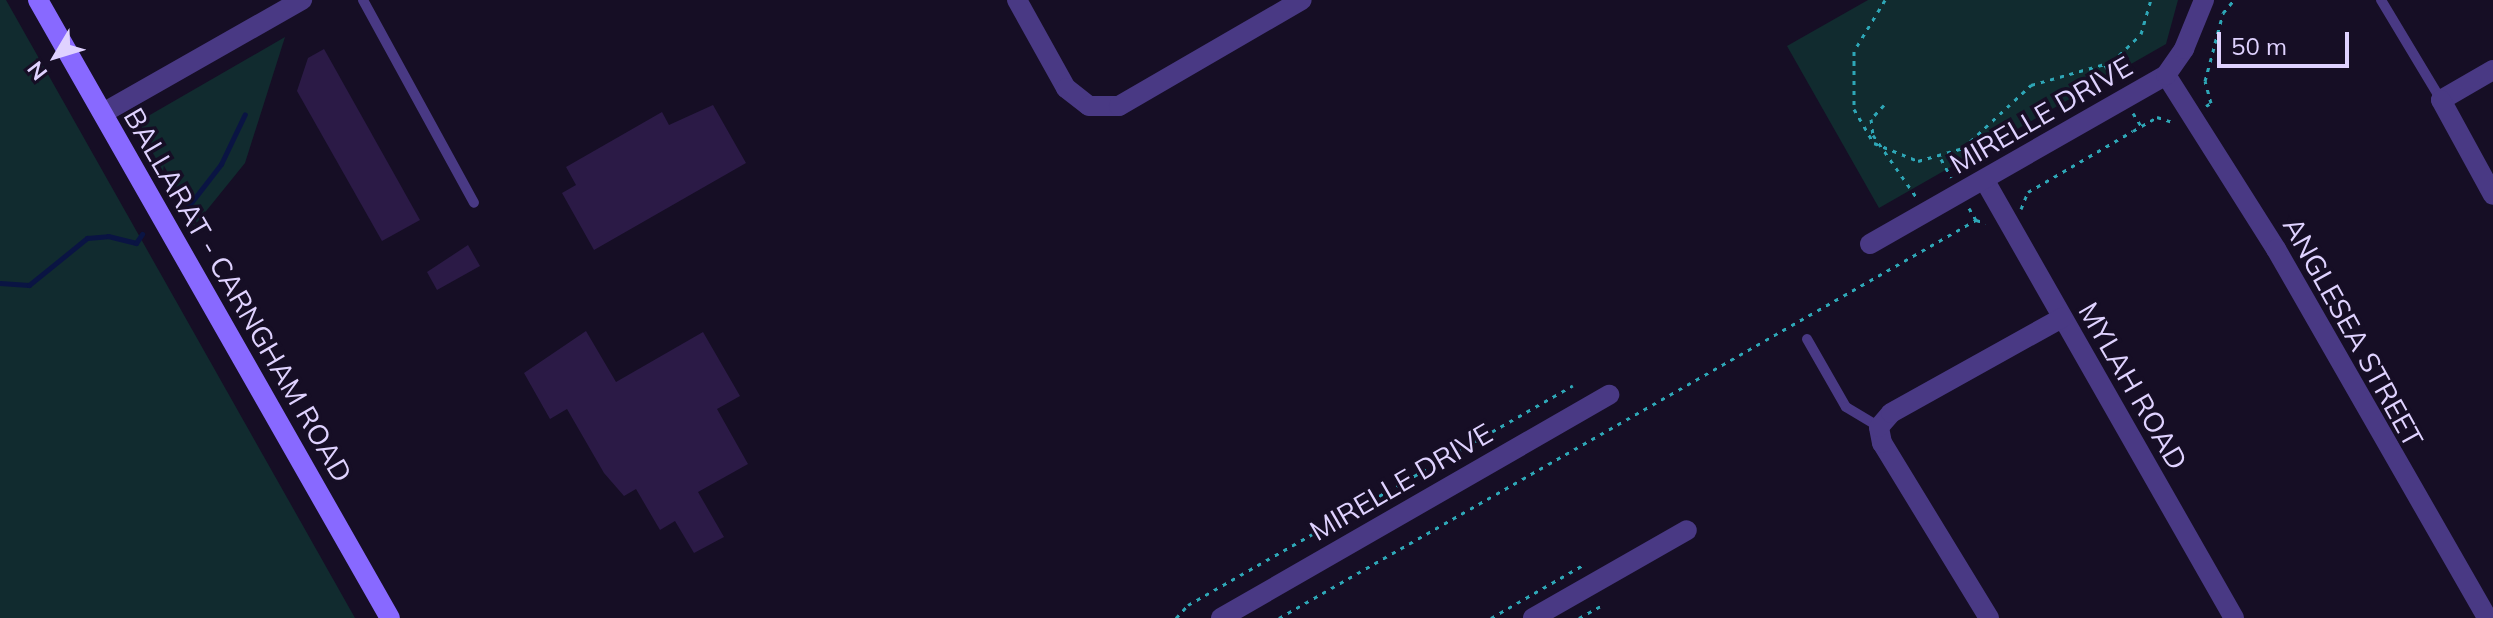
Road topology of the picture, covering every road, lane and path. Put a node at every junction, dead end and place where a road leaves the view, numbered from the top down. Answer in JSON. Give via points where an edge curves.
{"nodes":[{"id":1,"x":38,"y":0,"type":"edge"},
{"id":2,"x":302,"y":0,"type":"edge"},
{"id":3,"x":363,"y":0,"type":"edge"},
{"id":4,"x":1017,"y":0,"type":"edge"},
{"id":5,"x":1302,"y":0,"type":"edge"},
{"id":6,"x":1885,"y":0,"type":"edge"},
{"id":7,"x":2151,"y":0,"type":"edge"},
{"id":8,"x":2204,"y":0,"type":"edge"},
{"id":9,"x":2234,"y":0,"type":"edge"},
{"id":10,"x":2381,"y":0,"type":"edge"},
{"id":11,"x":1277,"y":6,"type":"edge"},
{"id":12,"x":2493,"y":70,"type":"edge"},
{"id":13,"x":2166,"y":75,"type":"junction"},
{"id":14,"x":2441,"y":100,"type":"junction"},
{"id":15,"x":1884,"y":105,"type":"dead end"},
{"id":16,"x":103,"y":113,"type":"junction"},
{"id":17,"x":2191,"y":114,"type":"junction"},
{"id":18,"x":1881,"y":147,"type":"junction"},
{"id":19,"x":1985,"y":181,"type":"junction"},
{"id":20,"x":2493,"y":195,"type":"edge"},
{"id":21,"x":1917,"y":198,"type":"dead end"},
{"id":22,"x":474,"y":203,"type":"dead end"},
{"id":23,"x":2005,"y":218,"type":"junction"},
{"id":24,"x":1870,"y":244,"type":"dead end"},
{"id":25,"x":2062,"y":318,"type":"junction"},
{"id":26,"x":1807,"y":339,"type":"dead end"},
{"id":27,"x":1573,"y":385,"type":"dead end"},
{"id":28,"x":1609,"y":395,"type":"dead end"},
{"id":29,"x":1879,"y":427,"type":"junction"},
{"id":30,"x":1687,"y":530,"type":"dead end"},
{"id":31,"x":1583,"y":565,"type":"dead end"},
{"id":32,"x":1604,"y":604,"type":"dead end"},
{"id":33,"x":390,"y":618,"type":"edge"},
{"id":34,"x":1176,"y":618,"type":"edge"},
{"id":35,"x":1221,"y":618,"type":"edge"},
{"id":36,"x":1279,"y":618,"type":"edge"},
{"id":37,"x":1491,"y":618,"type":"edge"},
{"id":38,"x":1533,"y":618,"type":"edge"},
{"id":39,"x":1579,"y":618,"type":"edge"},
{"id":40,"x":1989,"y":618,"type":"edge"},
{"id":41,"x":2234,"y":618,"type":"edge"},
{"id":42,"x":2487,"y":618,"type":"edge"}],
"edges":[{"from":1,"to":16,"type":"main road","name":"BALLARAT - CARNGHAM ROAD"},
{"from":2,"to":16,"type":"street"},
{"from":3,"to":22,"type":"lane"},
{"from":4,"to":11,"type":"street","via":[[1066,88],[1089,106],[1119,106]]},
{"from":5,"to":11,"type":"street"},
{"from":6,"to":18,"type":"path","via":[[1864,27],[1851,64],[1857,121]]},
{"from":7,"to":18,"type":"path","via":[[2141,34],[2130,49],[2112,62],[2031,85],[1955,152],[1918,161]]},
{"from":8,"to":13,"type":"street","name":"MIRELLE DRIVE","via":[[2184,49]]},
{"from":9,"to":17,"type":"path","via":[[2223,13],[2205,81],[2211,103]]},
{"from":10,"to":14,"type":"lane"},
{"from":12,"to":14,"type":"street"},
{"from":13,"to":17,"type":"street","name":"ANGLESEA STREET"},
{"from":13,"to":19,"type":"street","name":"MIRELLE DRIVE"},
{"from":14,"to":20,"type":"street"},
{"from":15,"to":18,"type":"path","via":[[1871,127]]},
{"from":16,"to":33,"type":"main road","name":"BALLARAT - CARNGHAM ROAD"},
{"from":17,"to":23,"type":"path","via":[[2175,123],[2157,117],[2028,192],[2025,207]]},
{"from":17,"to":42,"type":"street","name":"ANGLESEA STREET","via":[[2276,249]]},
{"from":18,"to":21,"type":"path"},
{"from":19,"to":23,"type":"street","name":"MYLAH ROAD"},
{"from":19,"to":24,"type":"street","name":"MIRELLE DRIVE"},
{"from":23,"to":25,"type":"street","name":"MYLAH ROAD"},
{"from":23,"to":36,"type":"path","via":[[1993,225],[1976,220]]},
{"from":25,"to":29,"type":"street","via":[[1891,413]]},
{"from":25,"to":41,"type":"street","name":"MYLAH ROAD"},
{"from":26,"to":29,"type":"lane","via":[[1846,407]]},
{"from":27,"to":34,"type":"path","via":[[1188,605]]},
{"from":28,"to":35,"type":"street","name":"MIRELLE DRIVE"},
{"from":29,"to":40,"type":"street","via":[[1882,443]]},
{"from":30,"to":38,"type":"street"},
{"from":31,"to":37,"type":"path"},
{"from":32,"to":39,"type":"path"}]}
